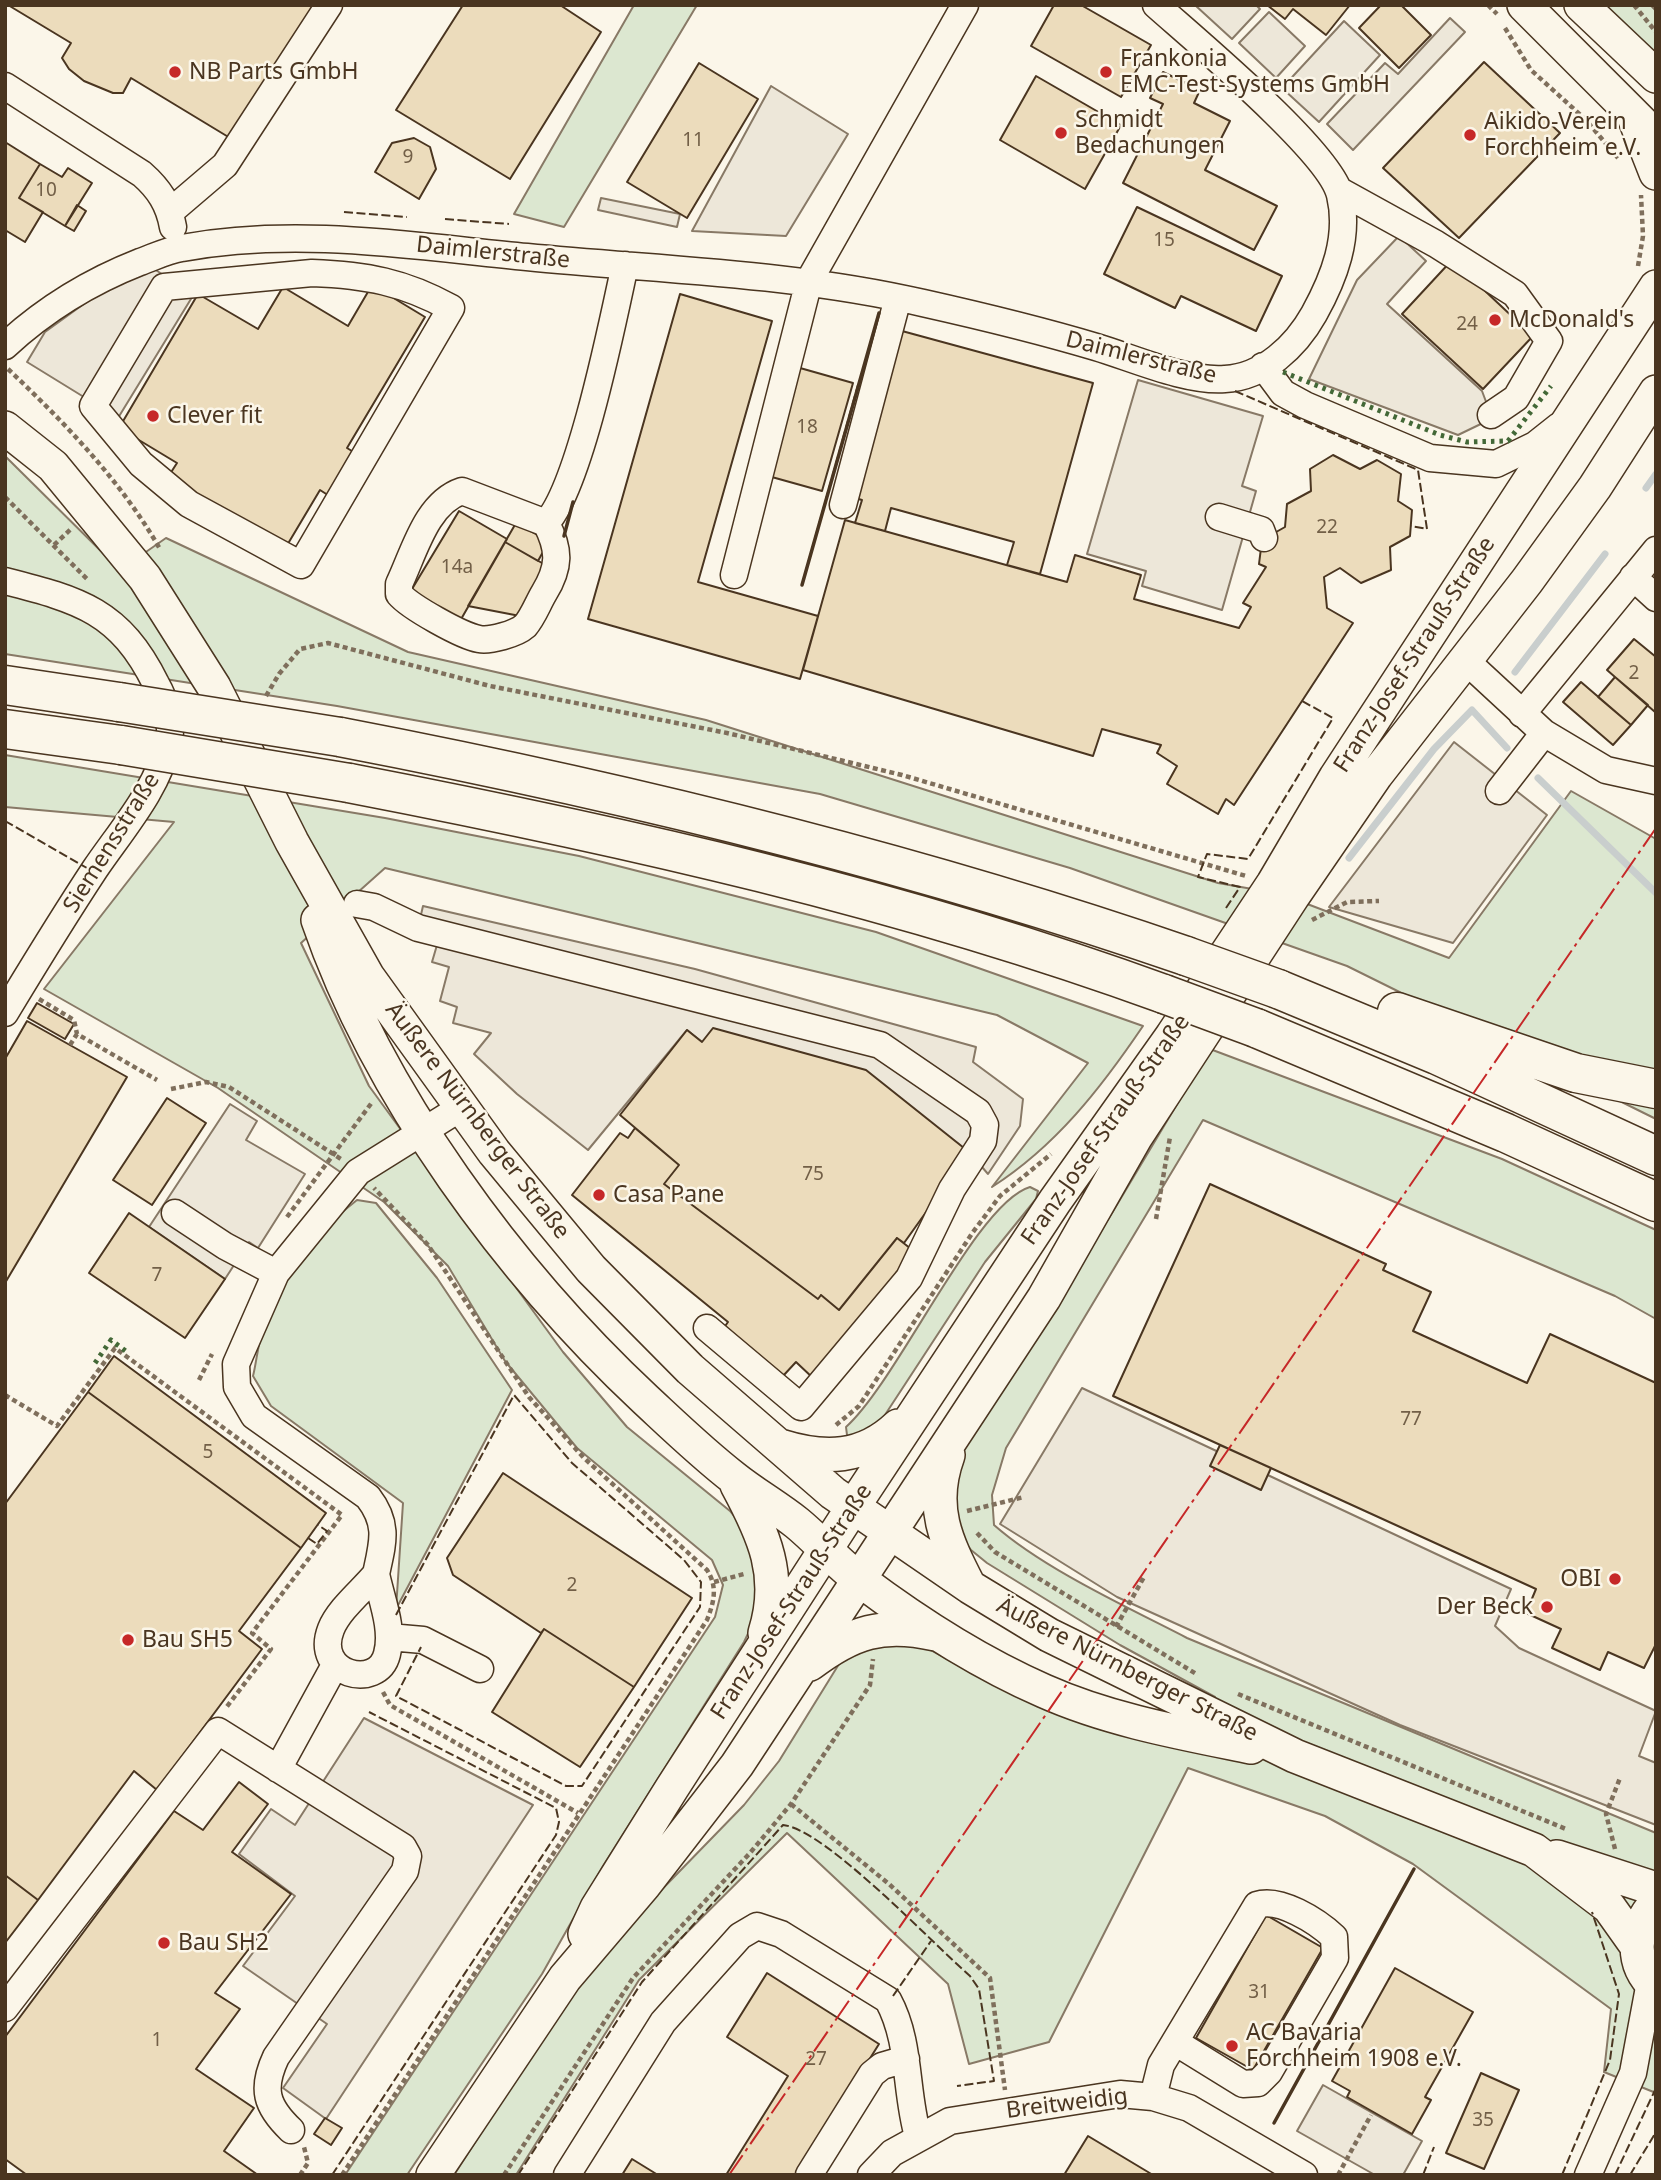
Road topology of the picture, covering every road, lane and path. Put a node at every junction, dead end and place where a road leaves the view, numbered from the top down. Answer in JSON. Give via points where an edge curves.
{"nodes":[{"id":1,"x":329,"y":5,"type":"edge"},
{"id":2,"x":965,"y":5,"type":"edge"},
{"id":3,"x":1156,"y":5,"type":"edge"},
{"id":4,"x":1524,"y":5,"type":"edge"},
{"id":5,"x":1581,"y":5,"type":"edge"},
{"id":6,"x":1634,"y":5,"type":"edge"},
{"id":7,"x":1656,"y":32,"type":"edge"},
{"id":8,"x":1654,"y":73,"type":"edge"},
{"id":9,"x":5,"y":86,"type":"edge"},
{"id":10,"x":1631,"y":112,"type":"junction"},
{"id":11,"x":1656,"y":137,"type":"edge"},
{"id":12,"x":1656,"y":173,"type":"edge"},
{"id":13,"x":1340,"y":191,"type":"junction"},
{"id":14,"x":170,"y":212,"type":"junction"},
{"id":15,"x":312,"y":239,"type":"junction"},
{"id":16,"x":165,"y":253,"type":"junction"},
{"id":17,"x":634,"y":266,"type":"junction"},
{"id":18,"x":312,"y":273,"type":"junction"},
{"id":19,"x":809,"y":281,"type":"junction"},
{"id":20,"x":164,"y":287,"type":"junction"},
{"id":21,"x":1656,"y":287,"type":"edge"},
{"id":22,"x":898,"y":298,"type":"junction"},
{"id":23,"x":5,"y":346,"type":"edge"},
{"id":24,"x":1264,"y":366,"type":"junction"},
{"id":25,"x":1656,"y":392,"type":"edge"},
{"id":26,"x":608,"y":402,"type":"dead end"},
{"id":27,"x":1491,"y":415,"type":"dead end"},
{"id":28,"x":1566,"y":421,"type":"junction"},
{"id":29,"x":5,"y":428,"type":"edge"},
{"id":30,"x":5,"y":497,"type":"edge"},
{"id":31,"x":843,"y":505,"type":"dead end"},
{"id":32,"x":1219,"y":517,"type":"dead end"},
{"id":33,"x":546,"y":523,"type":"junction"},
{"id":34,"x":1264,"y":538,"type":"dead end"},
{"id":35,"x":1656,"y":550,"type":"edge"},
{"id":36,"x":734,"y":575,"type":"dead end"},
{"id":37,"x":1633,"y":577,"type":"junction"},
{"id":38,"x":5,"y":581,"type":"edge"},
{"id":39,"x":89,"y":581,"type":"dead end"},
{"id":40,"x":1460,"y":588,"type":"junction"},
{"id":41,"x":1656,"y":598,"type":"edge"},
{"id":42,"x":1464,"y":659,"type":"junction"},
{"id":43,"x":5,"y":685,"type":"edge"},
{"id":44,"x":260,"y":706,"type":"dead end"},
{"id":45,"x":1522,"y":714,"type":"junction"},
{"id":46,"x":5,"y":729,"type":"edge"},
{"id":47,"x":1544,"y":733,"type":"junction"},
{"id":48,"x":1656,"y":781,"type":"edge"},
{"id":49,"x":1499,"y":791,"type":"dead end"},
{"id":50,"x":292,"y":842,"type":"junction"},
{"id":51,"x":1273,"y":884,"type":"junction"},
{"id":52,"x":357,"y":904,"type":"dead end"},
{"id":53,"x":20,"y":988,"type":"junction"},
{"id":54,"x":1278,"y":989,"type":"junction"},
{"id":55,"x":5,"y":1013,"type":"edge"},
{"id":56,"x":77,"y":1034,"type":"junction"},
{"id":57,"x":70,"y":1045,"type":"dead end"},
{"id":58,"x":158,"y":1080,"type":"dead end"},
{"id":59,"x":171,"y":1089,"type":"dead end"},
{"id":60,"x":1656,"y":1089,"type":"edge"},
{"id":61,"x":462,"y":1107,"type":"junction"},
{"id":62,"x":421,"y":1132,"type":"junction"},
{"id":63,"x":1656,"y":1156,"type":"edge"},
{"id":64,"x":358,"y":1172,"type":"junction"},
{"id":65,"x":1656,"y":1202,"type":"edge"},
{"id":66,"x":175,"y":1213,"type":"dead end"},
{"id":67,"x":276,"y":1273,"type":"junction"},
{"id":68,"x":707,"y":1328,"type":"dead end"},
{"id":69,"x":5,"y":1395,"type":"edge"},
{"id":70,"x":919,"y":1406,"type":"junction"},
{"id":71,"x":958,"y":1430,"type":"junction"},
{"id":72,"x":775,"y":1444,"type":"junction"},
{"id":73,"x":733,"y":1477,"type":"junction"},
{"id":74,"x":1024,"y":1497,"type":"dead end"},
{"id":75,"x":853,"y":1507,"type":"junction"},
{"id":76,"x":969,"y":1521,"type":"dead end"},
{"id":77,"x":975,"y":1531,"type":"dead end"},
{"id":78,"x":889,"y":1534,"type":"junction"},
{"id":79,"x":826,"y":1551,"type":"junction"},
{"id":80,"x":376,"y":1574,"type":"junction"},
{"id":81,"x":1144,"y":1577,"type":"dead end"},
{"id":82,"x":859,"y":1579,"type":"junction"},
{"id":83,"x":970,"y":1587,"type":"junction"},
{"id":84,"x":1116,"y":1626,"type":"junction"},
{"id":85,"x":945,"y":1636,"type":"junction"},
{"id":86,"x":389,"y":1637,"type":"junction"},
{"id":87,"x":759,"y":1652,"type":"junction"},
{"id":88,"x":335,"y":1665,"type":"junction"},
{"id":89,"x":874,"y":1665,"type":"dead end"},
{"id":90,"x":480,"y":1669,"type":"dead end"},
{"id":91,"x":373,"y":1672,"type":"junction"},
{"id":92,"x":797,"y":1674,"type":"junction"},
{"id":93,"x":1199,"y":1675,"type":"dead end"},
{"id":94,"x":1234,"y":1692,"type":"dead end"},
{"id":95,"x":218,"y":1731,"type":"junction"},
{"id":96,"x":1295,"y":1756,"type":"junction"},
{"id":97,"x":278,"y":1769,"type":"junction"},
{"id":98,"x":1620,"y":1778,"type":"dead end"},
{"id":99,"x":791,"y":1804,"type":"junction"},
{"id":100,"x":578,"y":1813,"type":"junction"},
{"id":101,"x":1577,"y":1833,"type":"dead end"},
{"id":102,"x":1602,"y":1844,"type":"dead end"},
{"id":103,"x":1615,"y":1849,"type":"junction"},
{"id":104,"x":1534,"y":1850,"type":"junction"},
{"id":105,"x":1625,"y":1854,"type":"dead end"},
{"id":106,"x":1656,"y":1889,"type":"edge"},
{"id":107,"x":1656,"y":1903,"type":"edge"},
{"id":108,"x":1636,"y":1945,"type":"junction"},
{"id":109,"x":565,"y":1978,"type":"junction"},
{"id":110,"x":1653,"y":1985,"type":"edge"},
{"id":111,"x":5,"y":2008,"type":"edge"},
{"id":112,"x":1175,"y":2042,"type":"junction"},
{"id":113,"x":1656,"y":2044,"type":"edge"},
{"id":114,"x":906,"y":2059,"type":"junction"},
{"id":115,"x":1633,"y":2073,"type":"junction"},
{"id":116,"x":1153,"y":2097,"type":"junction"},
{"id":117,"x":1009,"y":2110,"type":"junction"},
{"id":118,"x":1371,"y":2115,"type":"dead end"},
{"id":119,"x":290,"y":2130,"type":"dead end"},
{"id":120,"x":918,"y":2136,"type":"junction"},
{"id":121,"x":342,"y":2175,"type":"edge"},
{"id":122,"x":433,"y":2175,"type":"edge"},
{"id":123,"x":503,"y":2175,"type":"edge"},
{"id":124,"x":567,"y":2175,"type":"edge"},
{"id":125,"x":809,"y":2175,"type":"edge"},
{"id":126,"x":872,"y":2175,"type":"edge"},
{"id":127,"x":1304,"y":2175,"type":"edge"},
{"id":128,"x":1338,"y":2175,"type":"edge"},
{"id":129,"x":1588,"y":2175,"type":"edge"}],
"edges":[{"from":1,"to":14,"type":"street","via":[[225,165]]},
{"from":2,"to":19,"type":"street"},
{"from":3,"to":13,"type":"street","via":[[1312,150]]},
{"from":4,"to":10,"type":"main road"},
{"from":5,"to":8,"type":"main road"},
{"from":6,"to":7,"type":"path"},
{"from":9,"to":14,"type":"street","via":[[142,174],[158,188]]},
{"from":10,"to":11,"type":"main road"},
{"from":10,"to":12,"type":"main road"},
{"from":13,"to":24,"type":"street","name":"Daimlerstraße","via":[[1342,239],[1324,295],[1288,351]]},
{"from":13,"to":27,"type":"street","via":[[1434,242],[1515,294],[1549,341],[1516,398]]},
{"from":14,"to":16,"type":"street"},
{"from":15,"to":16,"type":"street","name":"Daimlerstraße","via":[[244,240]]},
{"from":15,"to":17,"type":"street","name":"Daimlerstraße","via":[[364,239]]},
{"from":15,"to":18,"type":"street"},
{"from":16,"to":20,"type":"street"},
{"from":16,"to":23,"type":"street","name":"Daimlerstraße","via":[[79,289]]},
{"from":17,"to":19,"type":"street","name":"Daimlerstraße"},
{"from":17,"to":26,"type":"street"},
{"from":17,"to":33,"type":"street","via":[[576,460]]},
{"from":18,"to":20,"type":"street"},
{"from":18,"to":20,"type":"street","via":[[353,274],[416,289],[451,308],[301,565],[189,504],[141,464],[93,406]]},
{"from":19,"to":22,"type":"street","name":"Daimlerstraße"},
{"from":19,"to":36,"type":"street"},
{"from":21,"to":28,"type":"main road","name":"Franz-Josef-Strauß-Straße"},
{"from":22,"to":24,"type":"street","name":"Daimlerstraße","via":[[1090,345],[1185,374],[1226,380]]},
{"from":22,"to":31,"type":"street"},
{"from":24,"to":28,"type":"street","via":[[1283,393],[1430,458],[1496,464],[1535,445]]},
{"from":25,"to":42,"type":"main road","name":"Franz-Josef-Strauß-Straße","via":[[1535,571]]},
{"from":28,"to":40,"type":"main road","name":"Franz-Josef-Strauß-Straße"},
{"from":29,"to":50,"type":"main road","name":"Äußere Nürnberger Straße","via":[[53,466],[145,578],[214,687]]},
{"from":30,"to":39,"type":"path"},
{"from":32,"to":34,"type":"street","via":[[1261,530]]},
{"from":33,"to":33,"type":"street","via":[[462,491],[448,496],[432,514],[399,584],[399,594],[408,605],[480,640],[512,634],[524,626],[558,563],[557,544]]},
{"from":35,"to":37,"type":"street"},
{"from":37,"to":41,"type":"street"},
{"from":37,"to":45,"type":"street"},
{"from":38,"to":53,"type":"street","name":"Siemensstraße","via":[[65,596],[89,608],[136,646],[163,697],[170,737],[155,782]]},
{"from":40,"to":42,"type":"main road","via":[[1450,638]]},
{"from":40,"to":51,"type":"main road","name":"Franz-Josef-Strauß-Straße","via":[[1336,777]]},
{"from":42,"to":45,"type":"street"},
{"from":42,"to":71,"type":"main road","name":"Franz-Josef-Strauß-Straße","via":[[1376,775],[1204,1031],[1135,1138],[1044,1298]]},
{"from":43,"to":54,"type":"highway","bridge":true,"via":[[340,737],[745,825],[965,885]]},
{"from":44,"to":51,"type":"path","via":[[300,649],[328,643],[490,686],[727,733],[902,775]]},
{"from":45,"to":47,"type":"street"},
{"from":46,"to":65,"type":"highway","bridge":true,"via":[[349,783],[595,833],[837,893],[1074,962],[1256,1028]]},
{"from":47,"to":48,"type":"street","via":[[1606,770]]},
{"from":47,"to":49,"type":"street"},
{"from":50,"to":61,"type":"main road","name":"Äußere Nürnberger Straße","via":[[368,977]]},
{"from":50,"to":62,"type":"main road","name":"Äußere Nürnberger Straße","via":[[332,961]]},
{"from":51,"to":70,"type":"main road","name":"Franz-Josef-Strauß-Straße"},
{"from":52,"to":68,"type":"street","via":[[418,928],[880,1045],[978,1112],[985,1125],[983,1141],[952,1189],[909,1278],[801,1407]]},
{"from":53,"to":55,"type":"street","name":"Siemensstraße"},
{"from":53,"to":56,"type":"path","via":[[74,1020]]},
{"from":54,"to":60,"type":"highway","via":[[1312,983],[1576,1073]]},
{"from":54,"to":63,"type":"highway","via":[[1448,1060]]},
{"from":56,"to":57,"type":"path"},
{"from":56,"to":58,"type":"path"},
{"from":59,"to":64,"type":"path","via":[[206,1082],[229,1087]]},
{"from":61,"to":62,"type":"street"},
{"from":61,"to":72,"type":"main road","name":"Äußere Nürnberger Straße","via":[[536,1207],[591,1269],[654,1336]]},
{"from":62,"to":64,"type":"street"},
{"from":62,"to":73,"type":"main road","name":"Äußere Nürnberger Straße","via":[[583,1339]]},
{"from":64,"to":67,"type":"street"},
{"from":64,"to":100,"type":"path","via":[[428,1245],[529,1397],[584,1458],[687,1549],[714,1582],[714,1603],[707,1620]]},
{"from":66,"to":67,"type":"street"},
{"from":67,"to":80,"type":"street","via":[[236,1364],[237,1387],[254,1416],[368,1497],[381,1514],[383,1540]]},
{"from":69,"to":95,"type":"path","via":[[57,1426],[115,1348],[342,1515],[252,1633],[271,1648],[211,1726]]},
{"from":70,"to":72,"type":"main road","via":[[884,1439],[858,1453],[810,1455]]},
{"from":70,"to":75,"type":"main road","name":"Franz-Josef-Strauß-Straße"},
{"from":71,"to":78,"type":"main road","name":"Franz-Josef-Strauß-Straße"},
{"from":71,"to":83,"type":"main road","via":[[941,1482],[940,1517],[949,1548]]},
{"from":72,"to":75,"type":"main road","name":"Äußere Nürnberger Straße"},
{"from":73,"to":79,"type":"main road","name":"Äußere Nürnberger Straße"},
{"from":73,"to":87,"type":"main road","via":[[756,1519],[771,1566],[772,1599]]},
{"from":74,"to":76,"type":"path","via":[[962,1512]]},
{"from":75,"to":78,"type":"main road","name":"Äußere Nürnberger Straße"},
{"from":75,"to":79,"type":"main road","name":"Franz-Josef-Strauß-Straße"},
{"from":77,"to":84,"type":"path","via":[[995,1552]]},
{"from":78,"to":82,"type":"main road","name":"Franz-Josef-Strauß-Straße"},
{"from":78,"to":83,"type":"main road","name":"Äußere Nürnberger Straße"},
{"from":79,"to":82,"type":"main road","name":"Äußere Nürnberger Straße"},
{"from":79,"to":87,"type":"main road","name":"Franz-Josef-Strauß-Straße"},
{"from":80,"to":86,"type":"street"},
{"from":80,"to":88,"type":"street","via":[[332,1626],[327,1646]]},
{"from":81,"to":84,"type":"path"},
{"from":82,"to":85,"type":"main road","name":"Äußere Nürnberger Straße"},
{"from":82,"to":92,"type":"main road","name":"Franz-Josef-Strauß-Straße"},
{"from":83,"to":96,"type":"main road","name":"Äußere Nürnberger Straße","via":[[1049,1635]]},
{"from":84,"to":93,"type":"path"},
{"from":85,"to":92,"type":"main road","via":[[905,1627],[856,1634]]},
{"from":85,"to":96,"type":"main road","name":"Äußere Nürnberger Straße","via":[[1002,1670],[1071,1701],[1170,1730]]},
{"from":86,"to":90,"type":"street","via":[[423,1640]]},
{"from":86,"to":91,"type":"street","via":[[387,1657]]},
{"from":87,"to":109,"type":"main road","name":"Franz-Josef-Strauß-Straße","via":[[597,1908]]},
{"from":88,"to":91,"type":"street","via":[[353,1675]]},
{"from":88,"to":97,"type":"street"},
{"from":89,"to":99,"type":"path","via":[[870,1685]]},
{"from":91,"to":100,"type":"path","via":[[390,1705]]},
{"from":92,"to":109,"type":"main road","name":"Franz-Josef-Strauß-Straße","via":[[692,1825]]},
{"from":94,"to":101,"type":"path"},
{"from":95,"to":97,"type":"street"},
{"from":95,"to":111,"type":"street"},
{"from":96,"to":104,"type":"main road","name":"Äußere Nürnberger Straße"},
{"from":97,"to":119,"type":"street","via":[[403,1847],[408,1856],[405,1871],[268,2074],[274,2114]]},
{"from":98,"to":103,"type":"path","via":[[1606,1814]]},
{"from":99,"to":117,"type":"path","via":[[889,1884],[990,1978]]},
{"from":99,"to":123,"type":"path","via":[[633,1978]]},
{"from":100,"to":121,"type":"path"},
{"from":102,"to":103,"type":"path"},
{"from":103,"to":105,"type":"path"},
{"from":104,"to":106,"type":"main road"},
{"from":104,"to":108,"type":"main road","name":"Äußere Nürnberger Straße","via":[[1609,1907]]},
{"from":107,"to":108,"type":"main road","via":[[1639,1929]]},
{"from":108,"to":110,"type":"main road","name":"Äußere Nürnberger Straße","via":[[1640,1965]]},
{"from":109,"to":122,"type":"main road","name":"Franz-Josef-Strauß-Straße"},
{"from":110,"to":115,"type":"street"},
{"from":112,"to":112,"type":"street","via":[[1257,1905],[1267,1901],[1280,1905],[1334,1937],[1335,1958],[1269,2072],[1258,2083],[1243,2084]]},
{"from":112,"to":116,"type":"street","via":[[1158,2074]]},
{"from":113,"to":115,"type":"street"},
{"from":114,"to":120,"type":"street"},
{"from":114,"to":124,"type":"street","via":[[888,2000],[781,1934],[757,1926],[740,1936],[663,2022]]},
{"from":114,"to":125,"type":"street","via":[[872,2074]]},
{"from":115,"to":129,"type":"street"},
{"from":116,"to":117,"type":"street","name":"Breitweidig","via":[[1120,2094]]},
{"from":116,"to":127,"type":"street","name":"Breitweidig","via":[[1189,2108]]},
{"from":117,"to":120,"type":"street","name":"Breitweidig","via":[[950,2121]]},
{"from":118,"to":128,"type":"path"},
{"from":120,"to":126,"type":"street","name":"Breitweidig","via":[[892,2153]]}]}
